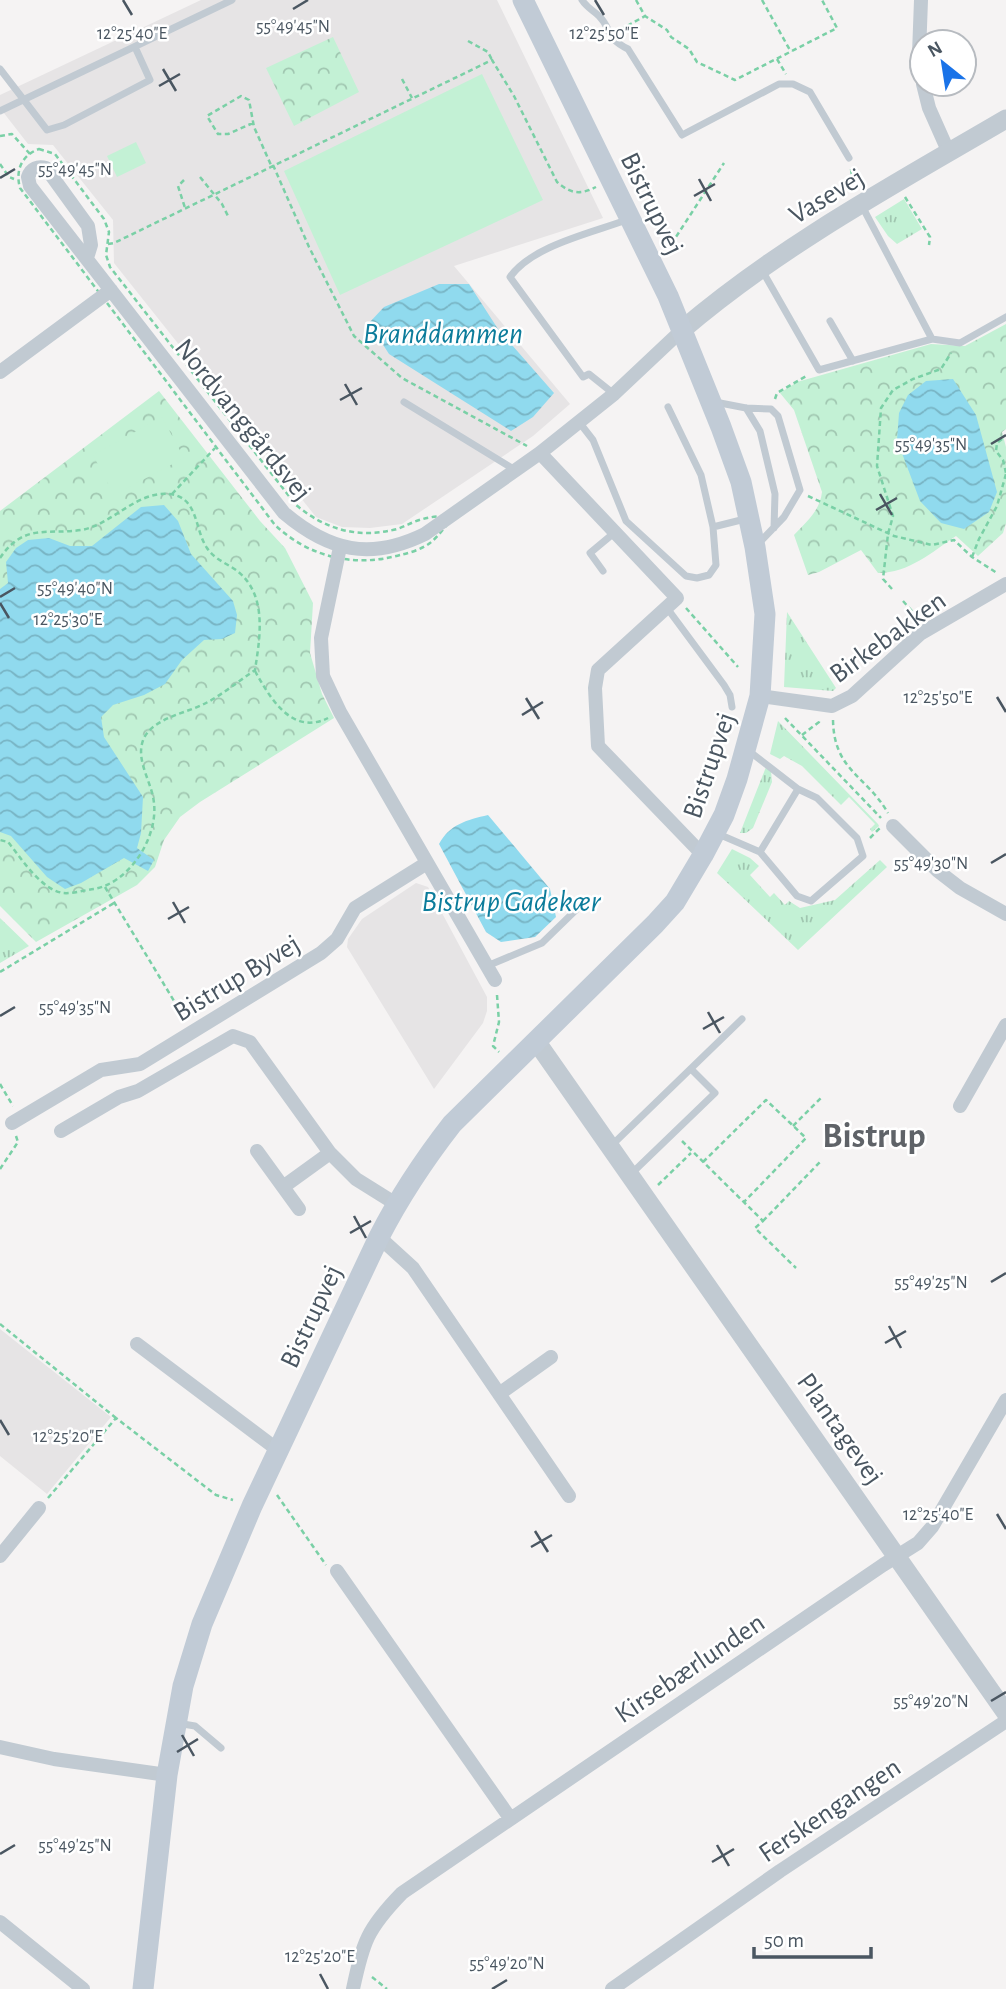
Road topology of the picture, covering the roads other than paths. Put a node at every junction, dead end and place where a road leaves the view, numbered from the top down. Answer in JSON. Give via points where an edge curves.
{"nodes":[{"id":1,"x":232,"y":0,"type":"edge"},
{"id":2,"x":523,"y":0,"type":"edge"},
{"id":3,"x":582,"y":0,"type":"edge"},
{"id":4,"x":921,"y":0,"type":"edge"},
{"id":5,"x":920,"y":28,"type":"edge"},
{"id":6,"x":135,"y":47,"type":"junction"},
{"id":7,"x":0,"y":69,"type":"edge"},
{"id":8,"x":926,"y":98,"type":"edge"},
{"id":9,"x":24,"y":100,"type":"junction"},
{"id":10,"x":0,"y":111,"type":"edge"},
{"id":11,"x":1006,"y":119,"type":"edge"},
{"id":12,"x":949,"y":153,"type":"junction"},
{"id":13,"x":849,"y":159,"type":"dead end"},
{"id":14,"x":862,"y":205,"type":"junction"},
{"id":15,"x":630,"y":219,"type":"junction"},
{"id":16,"x":89,"y":251,"type":"junction"},
{"id":17,"x":761,"y":268,"type":"junction"},
{"id":18,"x":111,"y":290,"type":"junction"},
{"id":19,"x":1006,"y":317,"type":"edge"},
{"id":20,"x":830,"y":321,"type":"dead end"},
{"id":21,"x":682,"y":330,"type":"junction"},
{"id":22,"x":932,"y":339,"type":"junction"},
{"id":23,"x":853,"y":360,"type":"junction"},
{"id":24,"x":0,"y":372,"type":"edge"},
{"id":25,"x":614,"y":394,"type":"junction"},
{"id":26,"x":710,"y":401,"type":"junction"},
{"id":27,"x":404,"y":402,"type":"dead end"},
{"id":28,"x":668,"y":407,"type":"dead end"},
{"id":29,"x":746,"y":408,"type":"junction"},
{"id":30,"x":578,"y":422,"type":"junction"},
{"id":31,"x":540,"y":453,"type":"junction"},
{"id":32,"x":516,"y":471,"type":"junction"},
{"id":33,"x":749,"y":518,"type":"junction"},
{"id":34,"x":713,"y":527,"type":"junction"},
{"id":35,"x":774,"y":528,"type":"junction"},
{"id":36,"x":615,"y":532,"type":"junction"},
{"id":37,"x":340,"y":547,"type":"junction"},
{"id":38,"x":755,"y":547,"type":"junction"},
{"id":39,"x":604,"y":571,"type":"dead end"},
{"id":40,"x":1006,"y":584,"type":"edge"},
{"id":41,"x":672,"y":603,"type":"junction"},
{"id":42,"x":760,"y":696,"type":"junction"},
{"id":43,"x":732,"y":707,"type":"dead end"},
{"id":44,"x":746,"y":748,"type":"junction"},
{"id":45,"x":798,"y":789,"type":"junction"},
{"id":46,"x":893,"y":825,"type":"road end"},
{"id":47,"x":715,"y":832,"type":"junction"},
{"id":48,"x":760,"y":852,"type":"junction"},
{"id":49,"x":703,"y":855,"type":"junction"},
{"id":50,"x":427,"y":863,"type":"junction"},
{"id":51,"x":577,"y":909,"type":"dead end"},
{"id":52,"x":1006,"y":914,"type":"edge"},
{"id":53,"x":486,"y":966,"type":"junction"},
{"id":54,"x":495,"y":980,"type":"road end"},
{"id":55,"x":742,"y":1019,"type":"dead end"},
{"id":56,"x":1006,"y":1025,"type":"edge"},
{"id":57,"x":536,"y":1041,"type":"junction"},
{"id":58,"x":691,"y":1069,"type":"junction"},
{"id":59,"x":960,"y":1106,"type":"dead end"},
{"id":60,"x":16,"y":1121,"type":"road end"},
{"id":61,"x":61,"y":1131,"type":"dead end"},
{"id":62,"x":611,"y":1146,"type":"junction"},
{"id":63,"x":257,"y":1151,"type":"dead end"},
{"id":64,"x":330,"y":1153,"type":"junction"},
{"id":65,"x":631,"y":1175,"type":"junction"},
{"id":66,"x":283,"y":1187,"type":"junction"},
{"id":67,"x":396,"y":1204,"type":"junction"},
{"id":68,"x":299,"y":1209,"type":"dead end"},
{"id":69,"x":379,"y":1237,"type":"junction"},
{"id":70,"x":137,"y":1344,"type":"dead end"},
{"id":71,"x":551,"y":1356,"type":"dead end"},
{"id":72,"x":499,"y":1394,"type":"junction"},
{"id":73,"x":1006,"y":1401,"type":"edge"},
{"id":74,"x":278,"y":1450,"type":"junction"},
{"id":75,"x":569,"y":1496,"type":"dead end"},
{"id":76,"x":39,"y":1508,"type":"road end"},
{"id":77,"x":0,"y":1556,"type":"edge"},
{"id":78,"x":896,"y":1556,"type":"junction"},
{"id":79,"x":337,"y":1571,"type":"road end"},
{"id":80,"x":1006,"y":1713,"type":"edge"},
{"id":81,"x":1006,"y":1721,"type":"edge"},
{"id":82,"x":175,"y":1723,"type":"junction"},
{"id":83,"x":0,"y":1747,"type":"edge"},
{"id":84,"x":221,"y":1748,"type":"dead end"},
{"id":85,"x":167,"y":1775,"type":"junction"},
{"id":86,"x":510,"y":1818,"type":"junction"},
{"id":87,"x":0,"y":1922,"type":"edge"},
{"id":88,"x":83,"y":1989,"type":"edge"},
{"id":89,"x":143,"y":1989,"type":"edge"},
{"id":90,"x":353,"y":1989,"type":"edge"},
{"id":91,"x":612,"y":1989,"type":"edge"}],
"edges":[{"from":1,"to":6,"type":"lane"},
{"from":2,"to":15,"type":"main road","name":"Bistrupvej"},
{"from":3,"to":13,"type":"lane","name":"Bistrupvej","via":[[600,17],[614,42],[628,49],[682,135],[779,84],[793,84],[810,92]]},
{"from":4,"to":5,"type":"street"},
{"from":6,"to":9,"type":"lane"},
{"from":6,"to":9,"type":"lane","via":[[150,80],[64,125],[47,130]]},
{"from":7,"to":9,"type":"lane"},
{"from":8,"to":12,"type":"street"},
{"from":9,"to":10,"type":"lane"},
{"from":11,"to":12,"type":"street","name":"Vasevej"},
{"from":12,"to":14,"type":"street","name":"Vasevej"},
{"from":14,"to":17,"type":"street","name":"Vasevej"},
{"from":14,"to":22,"type":"lane"},
{"from":15,"to":21,"type":"main road","name":"Bistrupvej"},
{"from":15,"to":25,"type":"lane","via":[[548,248],[510,277],[583,377],[589,374]]},
{"from":16,"to":16,"type":"street","name":"Nordvanggårdsvej","via":[[88,226],[46,169],[33,169],[28,177],[30,186]]},
{"from":16,"to":18,"type":"street","name":"Nordvanggårdsvej"},
{"from":17,"to":21,"type":"street","name":"Vasevej"},
{"from":17,"to":23,"type":"lane","via":[[819,370]]},
{"from":18,"to":24,"type":"street"},
{"from":18,"to":37,"type":"street","name":"Nordvanggårdsvej","via":[[284,513],[308,533]]},
{"from":19,"to":22,"type":"lane","via":[[960,343]]},
{"from":20,"to":23,"type":"lane"},
{"from":21,"to":25,"type":"street","name":"Nordvanggårdsvej"},
{"from":21,"to":26,"type":"main road","name":"Bistrupvej"},
{"from":22,"to":23,"type":"lane"},
{"from":25,"to":30,"type":"street","name":"Nordvanggårdsvej"},
{"from":26,"to":29,"type":"lane"},
{"from":26,"to":33,"type":"main road","name":"Bistrupvej","via":[[741,482]]},
{"from":27,"to":32,"type":"lane"},
{"from":28,"to":34,"type":"lane","via":[[701,475]]},
{"from":29,"to":35,"type":"lane","via":[[760,431],[775,494]]},
{"from":29,"to":35,"type":"lane","via":[[771,408],[778,416],[800,490]]},
{"from":30,"to":31,"type":"street","name":"Nordvanggårdsvej"},
{"from":30,"to":34,"type":"lane","via":[[593,440],[626,521],[686,576],[709,575],[716,565]]},
{"from":31,"to":32,"type":"street","name":"Nordvanggårdsvej"},
{"from":31,"to":36,"type":"street"},
{"from":32,"to":37,"type":"street","name":"Nordvanggårdsvej","via":[[408,542],[379,548]]},
{"from":33,"to":34,"type":"lane"},
{"from":33,"to":38,"type":"main road","name":"Bistrupvej"},
{"from":35,"to":38,"type":"lane"},
{"from":36,"to":39,"type":"lane","via":[[590,553]]},
{"from":36,"to":41,"type":"street"},
{"from":37,"to":50,"type":"street","via":[[321,638],[323,676]]},
{"from":38,"to":42,"type":"main road","name":"Bistrupvej","via":[[765,614]]},
{"from":40,"to":42,"type":"street","name":"Birkebakken","via":[[920,634],[852,696],[827,705]]},
{"from":41,"to":43,"type":"lane","via":[[730,695]]},
{"from":41,"to":49,"type":"street","via":[[598,670],[598,746]]},
{"from":42,"to":44,"type":"main road","name":"Bistrupvej"},
{"from":44,"to":45,"type":"lane"},
{"from":44,"to":47,"type":"main road","name":"Bistrupvej"},
{"from":45,"to":48,"type":"lane"},
{"from":45,"to":48,"type":"lane","via":[[817,798],[857,838],[863,856],[811,901],[797,896]]},
{"from":46,"to":52,"type":"street","via":[[938,871]]},
{"from":47,"to":48,"type":"lane"},
{"from":47,"to":49,"type":"main road","name":"Bistrupvej"},
{"from":49,"to":57,"type":"main road","name":"Bistrupvej","via":[[655,924]]},
{"from":50,"to":53,"type":"street"},
{"from":50,"to":60,"type":"street","name":"Bistrup Byvej","via":[[355,908],[337,939],[321,953],[140,1064],[102,1070]]},
{"from":51,"to":53,"type":"lane","via":[[542,943]]},
{"from":53,"to":54,"type":"street"},
{"from":55,"to":58,"type":"lane"},
{"from":56,"to":59,"type":"street"},
{"from":57,"to":62,"type":"street","name":"Plantagevej"},
{"from":57,"to":67,"type":"main road","name":"Bistrupvej","via":[[452,1124]]},
{"from":58,"to":62,"type":"lane"},
{"from":58,"to":65,"type":"lane","via":[[715,1093]]},
{"from":61,"to":64,"type":"street","via":[[233,1036],[250,1042]]},
{"from":62,"to":65,"type":"street","name":"Plantagevej"},
{"from":63,"to":66,"type":"street"},
{"from":64,"to":66,"type":"street"},
{"from":64,"to":67,"type":"street","via":[[356,1179]]},
{"from":65,"to":78,"type":"street","name":"Plantagevej"},
{"from":66,"to":68,"type":"street"},
{"from":67,"to":69,"type":"main road","name":"Bistrupvej"},
{"from":69,"to":72,"type":"street","via":[[413,1268]]},
{"from":69,"to":74,"type":"main road","name":"Bistrupvej"},
{"from":70,"to":74,"type":"street"},
{"from":71,"to":72,"type":"street"},
{"from":72,"to":75,"type":"street"},
{"from":73,"to":78,"type":"street","name":"Kirsebærlunden","via":[[932,1527],[918,1543]]},
{"from":74,"to":82,"type":"main road","name":"Bistrupvej","via":[[203,1619]]},
{"from":76,"to":77,"type":"street"},
{"from":78,"to":80,"type":"street","name":"Plantagevej"},
{"from":78,"to":86,"type":"street","name":"Kirsebærlunden"},
{"from":79,"to":86,"type":"street"},
{"from":81,"to":91,"type":"street","name":"Ferskengangen"},
{"from":82,"to":84,"type":"lane","via":[[195,1726]]},
{"from":82,"to":85,"type":"main road","name":"Bistrupvej"},
{"from":83,"to":85,"type":"street"},
{"from":85,"to":89,"type":"main road","name":"Bistrupvej"},
{"from":86,"to":90,"type":"street","name":"Kirsebærlunden","via":[[402,1893],[381,1915],[366,1937]]},
{"from":87,"to":88,"type":"street"}]}
